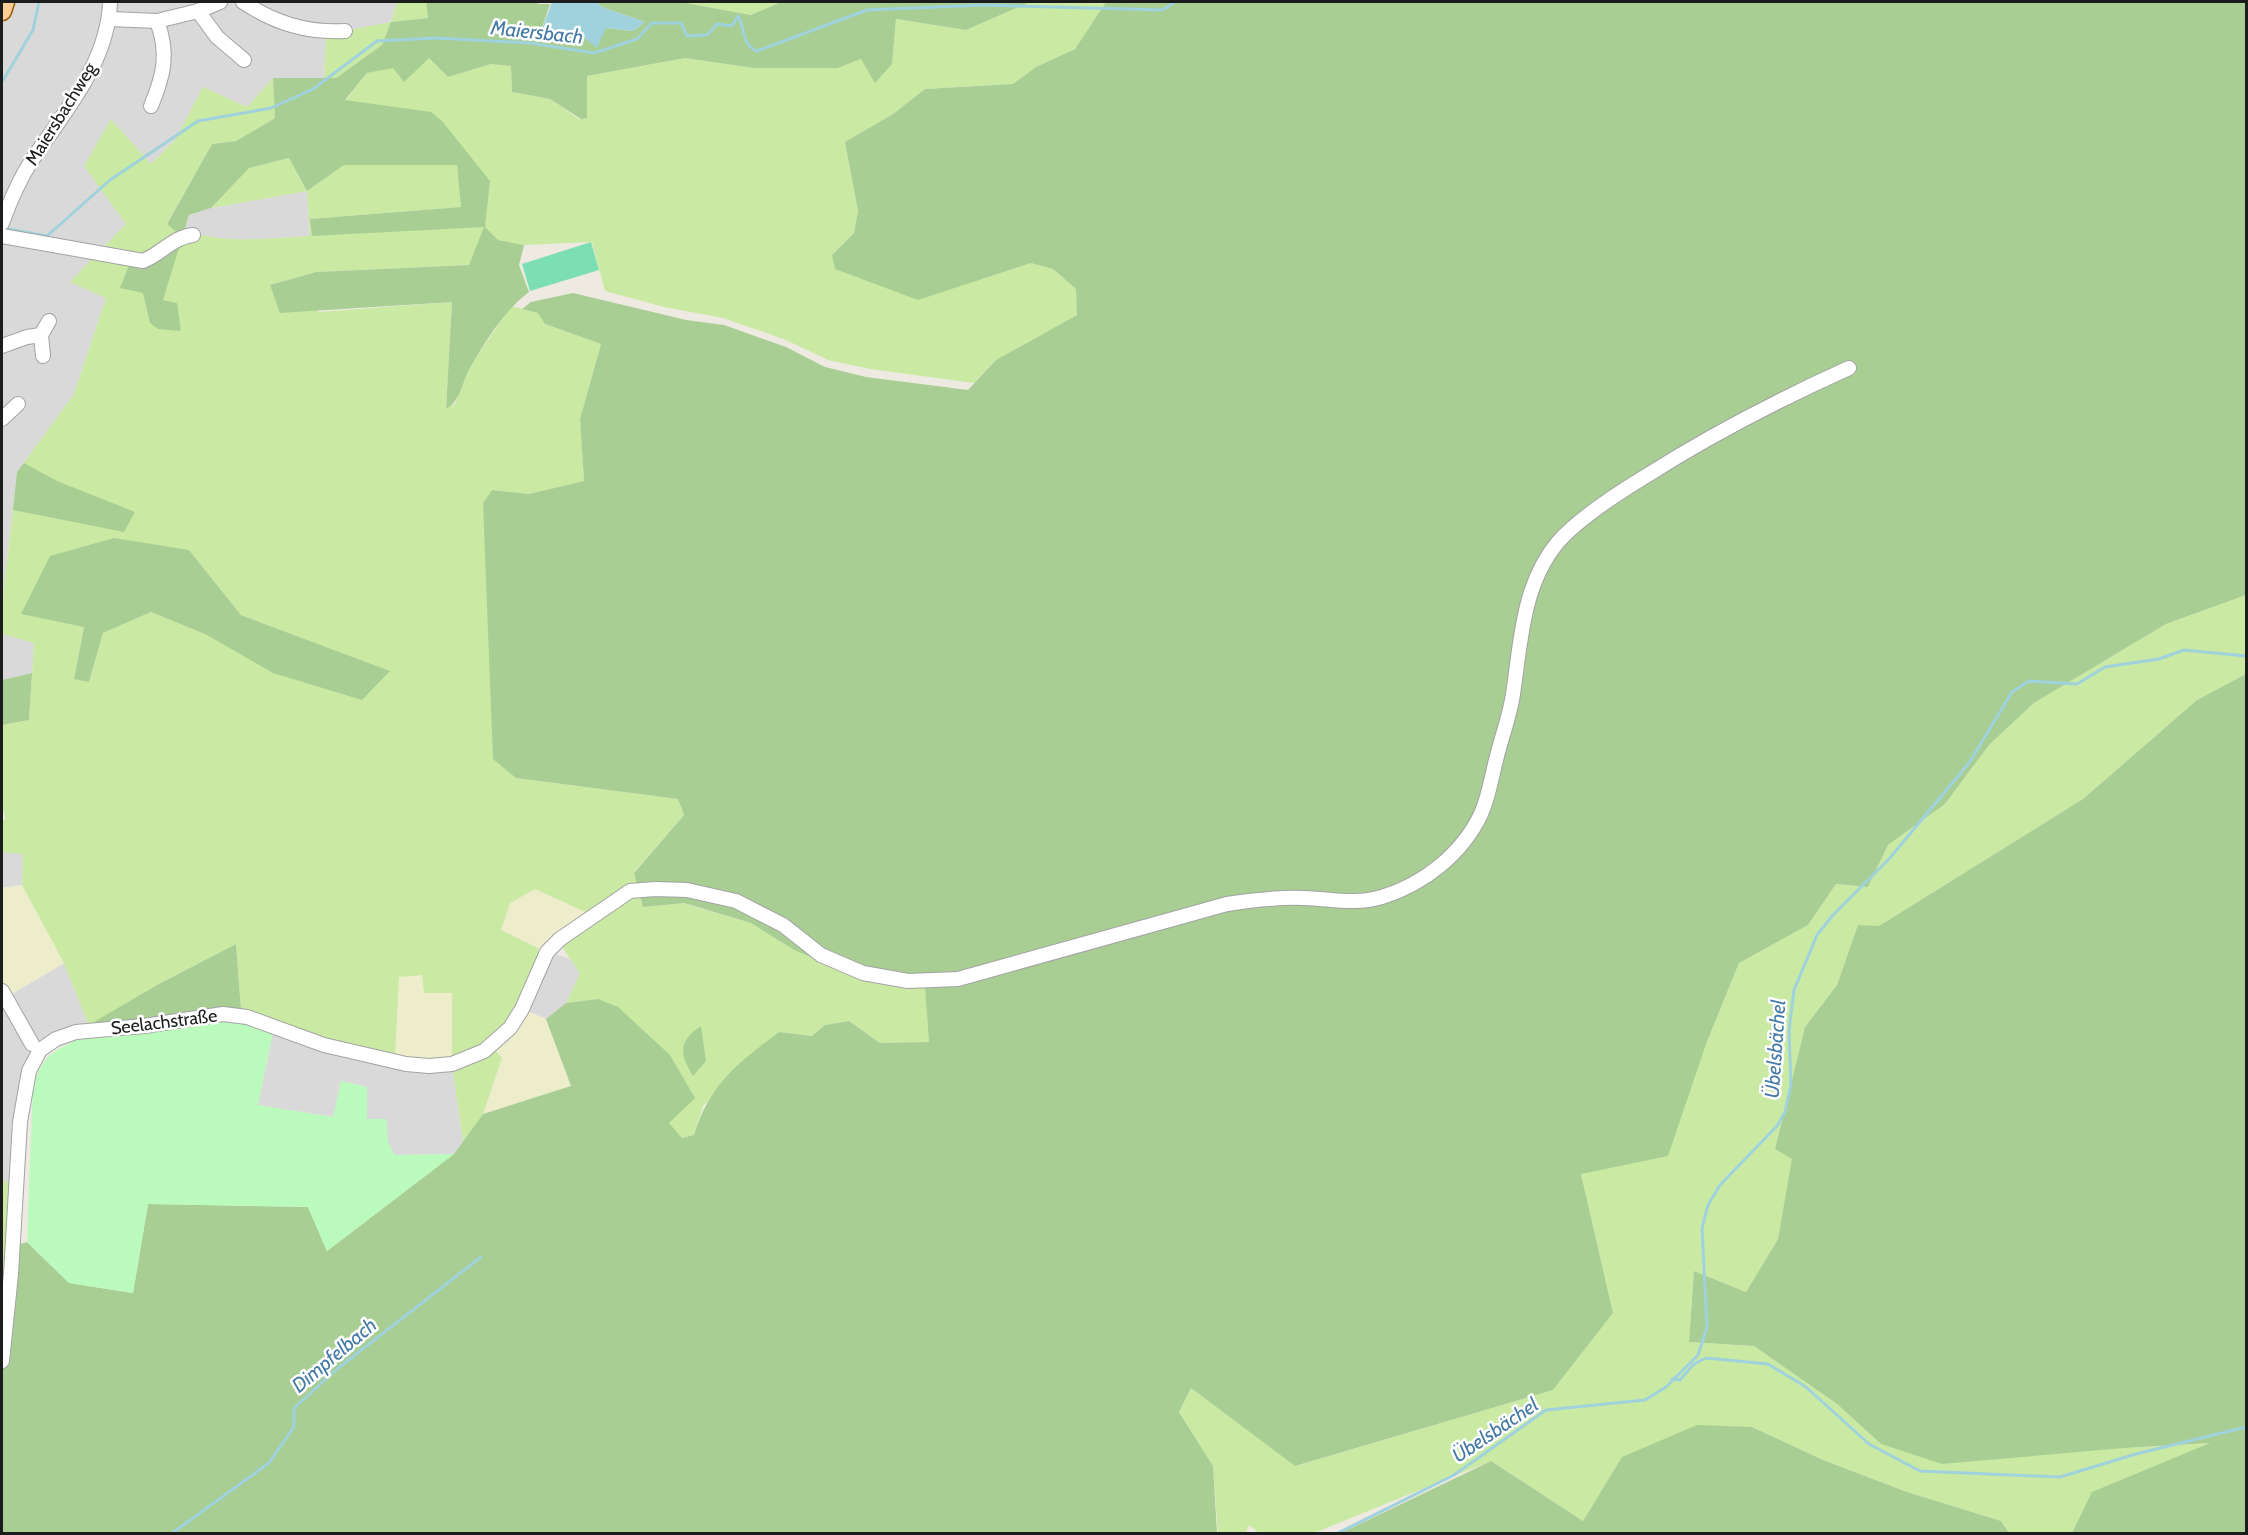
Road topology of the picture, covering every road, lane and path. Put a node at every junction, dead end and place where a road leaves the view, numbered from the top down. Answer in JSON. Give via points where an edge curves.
{"nodes":[{"id":1,"x":5,"y":2,"type":"edge"},
{"id":2,"x":110,"y":2,"type":"edge"},
{"id":3,"x":220,"y":2,"type":"edge"},
{"id":4,"x":243,"y":2,"type":"edge"},
{"id":5,"x":2,"y":10,"type":"edge"},
{"id":6,"x":198,"y":11,"type":"junction"},
{"id":7,"x":110,"y":19,"type":"junction"},
{"id":8,"x":157,"y":21,"type":"junction"},
{"id":9,"x":345,"y":31,"type":"dead end"},
{"id":10,"x":243,"y":60,"type":"dead end"},
{"id":11,"x":151,"y":106,"type":"dead end"},
{"id":12,"x":2,"y":223,"type":"edge"},
{"id":13,"x":192,"y":235,"type":"dead end"},
{"id":14,"x":2,"y":236,"type":"edge"},
{"id":15,"x":49,"y":321,"type":"dead end"},
{"id":16,"x":41,"y":335,"type":"junction"},
{"id":17,"x":2,"y":346,"type":"edge"},
{"id":18,"x":43,"y":356,"type":"dead end"},
{"id":19,"x":1849,"y":368,"type":"dead end"},
{"id":20,"x":18,"y":404,"type":"dead end"},
{"id":21,"x":2,"y":419,"type":"edge"},
{"id":22,"x":2,"y":991,"type":"edge"},
{"id":23,"x":33,"y":1044,"type":"dead end"},
{"id":24,"x":2,"y":1361,"type":"edge"}],
"edges":[{"from":1,"to":5,"type":"main road"},
{"from":2,"to":7,"type":"street","name":"Maiersbachweg"},
{"from":3,"to":6,"type":"street"},
{"from":4,"to":9,"type":"street","via":[[267,18],[298,27]]},
{"from":6,"to":8,"type":"street"},
{"from":6,"to":10,"type":"street","via":[[217,37]]},
{"from":7,"to":8,"type":"street"},
{"from":7,"to":12,"type":"street","name":"Maiersbachweg","via":[[94,65],[30,162]]},
{"from":8,"to":11,"type":"street","via":[[165,41],[163,79]]},
{"from":13,"to":14,"type":"street","via":[[181,236],[143,261]]},
{"from":15,"to":16,"type":"street"},
{"from":16,"to":17,"type":"street"},
{"from":16,"to":18,"type":"street"},
{"from":19,"to":24,"type":"street","name":"Seelachstraße","via":[[1719,431],[1617,494],[1558,542],[1533,586],[1523,618],[1513,698],[1482,812],[1452,855],[1407,888],[1379,898],[1350,902],[1293,898],[1227,904],[958,979],[925,982],[877,977],[837,963],[768,915],[719,896],[671,889],[630,891],[553,945],[522,1009],[502,1037],[474,1056],[452,1064],[406,1064],[324,1045],[247,1017],[222,1014],[76,1032],[56,1039],[40,1050],[29,1071],[20,1122]]},
{"from":20,"to":21,"type":"street"},
{"from":22,"to":23,"type":"street"}]}
